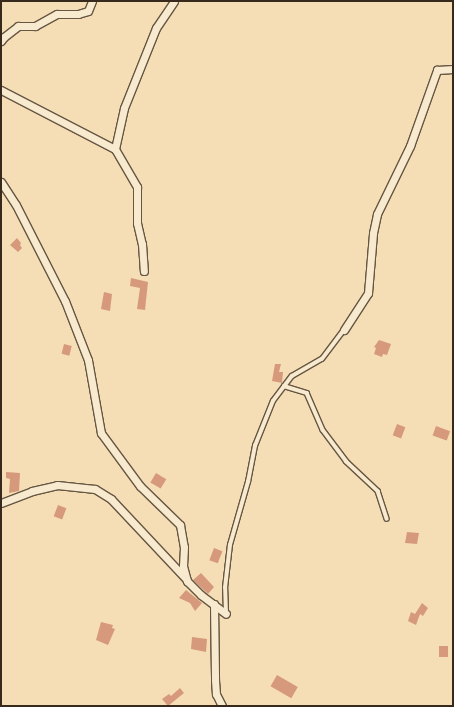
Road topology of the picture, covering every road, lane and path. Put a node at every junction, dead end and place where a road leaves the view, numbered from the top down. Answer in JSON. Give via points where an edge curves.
{"nodes":[{"id":1,"x":92,"y":1,"type":"edge"},
{"id":2,"x":174,"y":1,"type":"edge"},
{"id":3,"x":1,"y":41,"type":"edge"},
{"id":4,"x":453,"y":68,"type":"edge"},
{"id":5,"x":1,"y":90,"type":"edge"},
{"id":6,"x":115,"y":149,"type":"junction"},
{"id":7,"x":1,"y":182,"type":"edge"},
{"id":8,"x":144,"y":271,"type":"dead end"},
{"id":9,"x":344,"y":330,"type":"joint"},
{"id":10,"x":284,"y":386,"type":"junction"},
{"id":11,"x":1,"y":503,"type":"edge"},
{"id":12,"x":387,"y":520,"type":"dead end"},
{"id":13,"x":187,"y":581,"type":"junction"},
{"id":14,"x":214,"y":604,"type":"junction"},
{"id":15,"x":226,"y":614,"type":"joint"},
{"id":16,"x":222,"y":706,"type":"edge"}],
"edges":[{"from":1,"to":3,"type":"street","via":[[88,10],[78,14],[57,14],[35,26],[18,26]]},
{"from":2,"to":6,"type":"street","via":[[156,28],[124,108]]},
{"from":4,"to":9,"type":"street","via":[[437,70],[410,146],[377,214],[368,294]]},
{"from":5,"to":6,"type":"street"},
{"from":6,"to":8,"type":"street","via":[[137,187],[137,223]]},
{"from":7,"to":13,"type":"street","via":[[16,205],[65,301],[88,360],[101,432],[140,486],[180,525],[184,548],[183,566]]},
{"from":9,"to":10,"type":"lane","via":[[322,358],[292,376]]},
{"from":10,"to":12,"type":"lane","via":[[307,393],[323,430],[346,461],[378,491]]},
{"from":10,"to":15,"type":"lane","via":[[273,401],[255,446],[248,482],[230,545],[225,588]]},
{"from":11,"to":13,"type":"street","via":[[57,485],[95,489],[111,499]]},
{"from":13,"to":14,"type":"street","via":[[200,595]]},
{"from":14,"to":15,"type":"street"},
{"from":14,"to":16,"type":"street","via":[[216,694]]}]}
